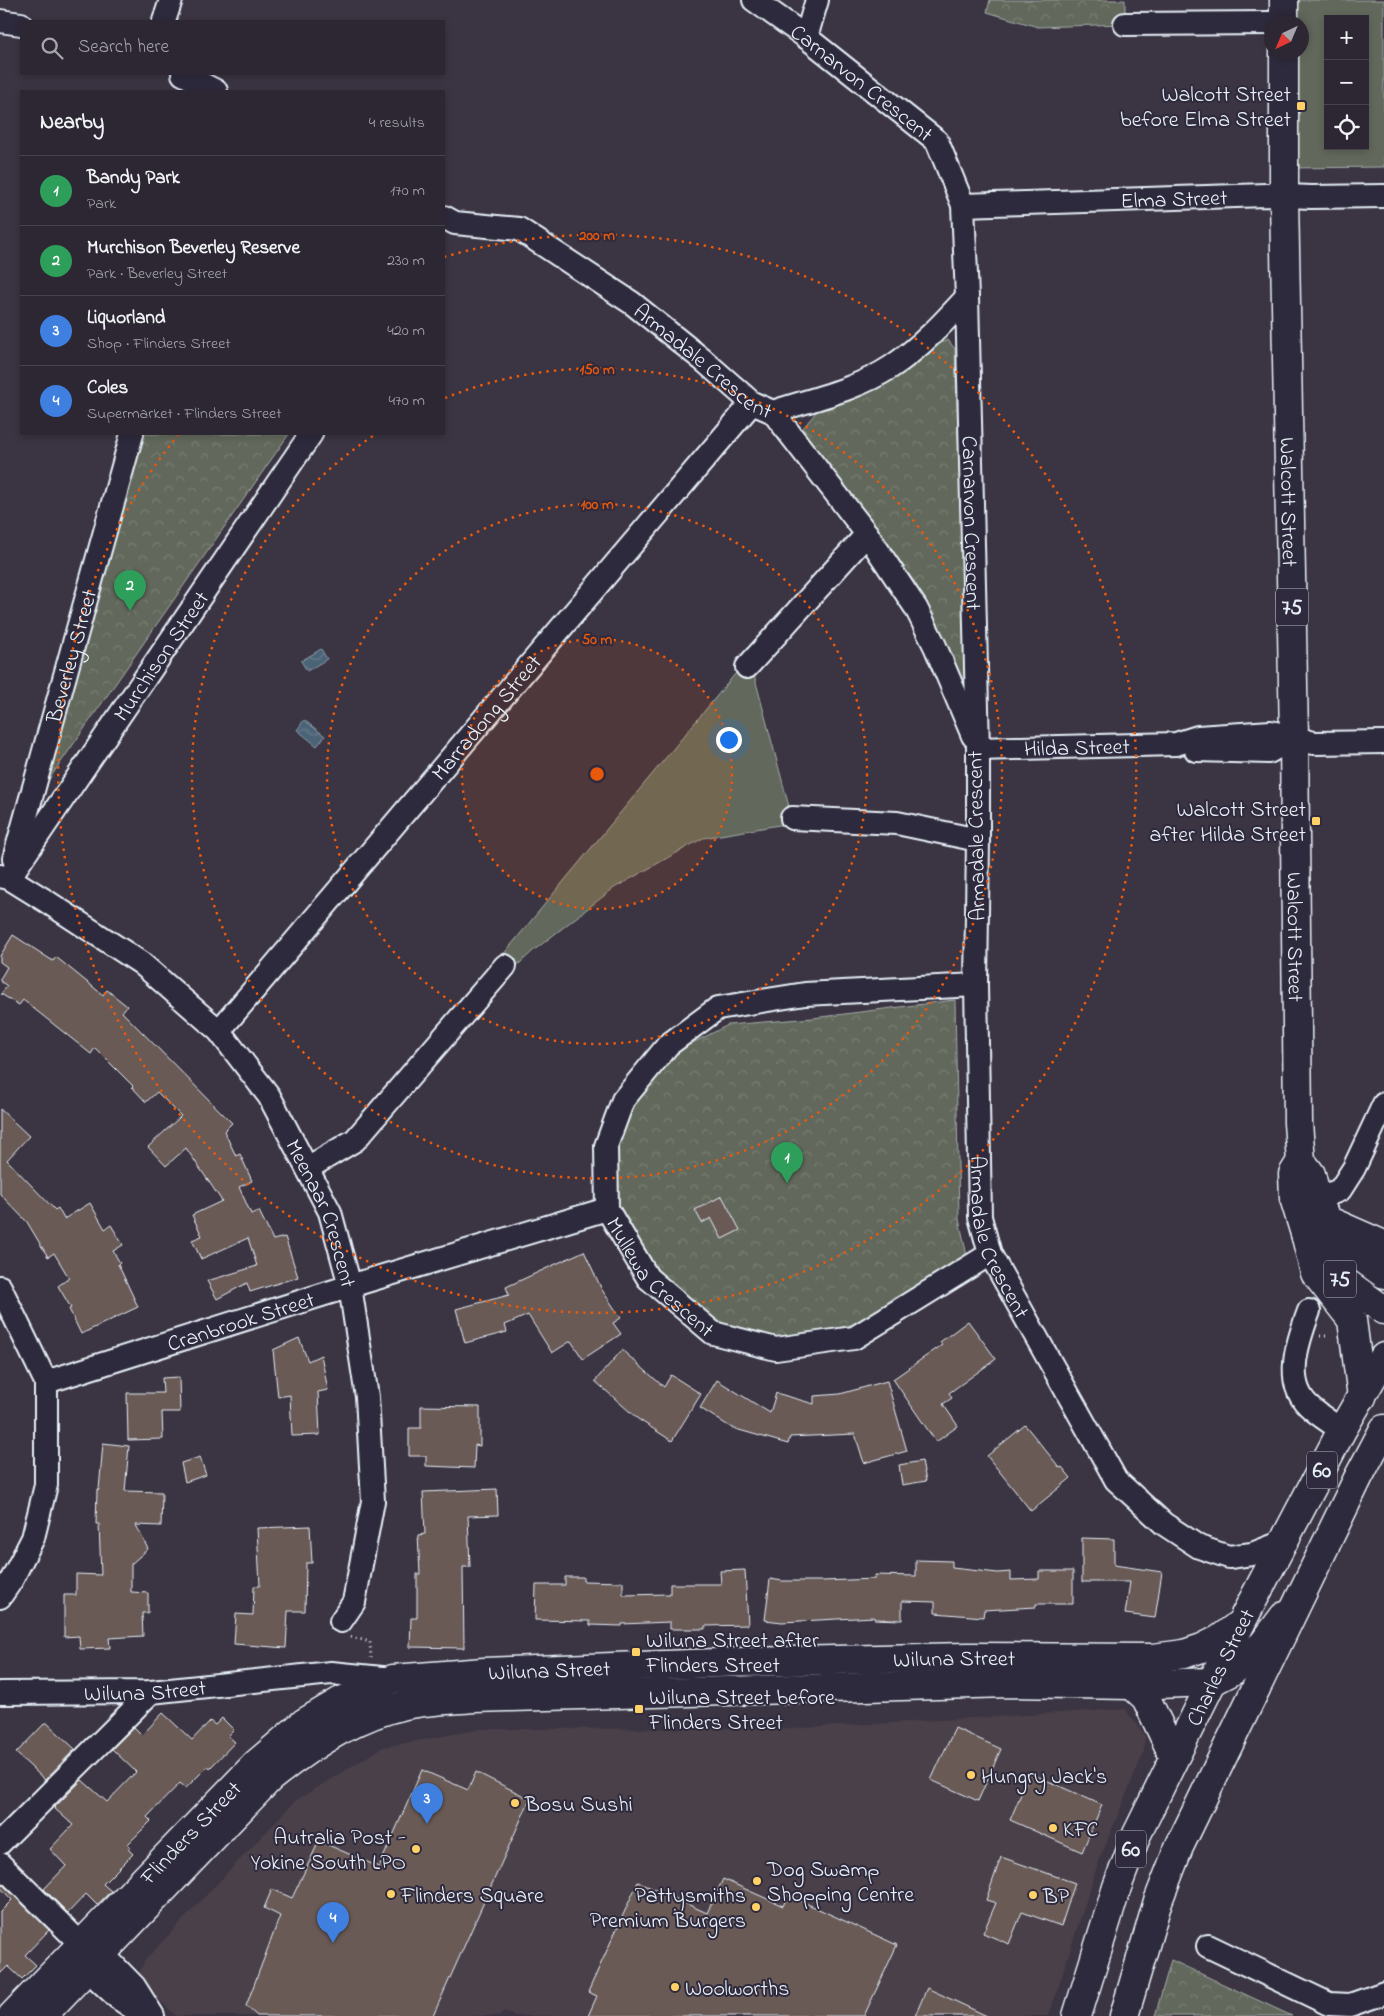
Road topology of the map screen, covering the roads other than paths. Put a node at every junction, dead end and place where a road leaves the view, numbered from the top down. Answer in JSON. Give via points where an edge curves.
{"nodes":[{"id":1,"x":171,"y":0,"type":"edge"},
{"id":2,"x":754,"y":0,"type":"edge"},
{"id":3,"x":817,"y":0,"type":"edge"},
{"id":4,"x":1284,"y":0,"type":"edge"},
{"id":5,"x":1284,"y":15,"type":"edge"},
{"id":6,"x":164,"y":20,"type":"edge"},
{"id":7,"x":0,"y":21,"type":"edge"},
{"id":8,"x":1264,"y":23,"type":"edge"},
{"id":9,"x":20,"y":24,"type":"edge"},
{"id":10,"x":1125,"y":24,"type":"dead end"},
{"id":11,"x":806,"y":37,"type":"junction"},
{"id":12,"x":1284,"y":60,"type":"edge"},
{"id":13,"x":185,"y":75,"type":"edge"},
{"id":14,"x":214,"y":90,"type":"edge"},
{"id":15,"x":1284,"y":196,"type":"junction"},
{"id":16,"x":1384,"y":196,"type":"edge"},
{"id":17,"x":963,"y":205,"type":"junction"},
{"id":18,"x":447,"y":227,"type":"edge"},
{"id":19,"x":967,"y":297,"type":"junction"},
{"id":20,"x":752,"y":403,"type":"junction"},
{"id":21,"x":773,"y":412,"type":"junction"},
{"id":22,"x":132,"y":435,"type":"edge"},
{"id":23,"x":310,"y":435,"type":"edge"},
{"id":24,"x":867,"y":534,"type":"junction"},
{"id":25,"x":747,"y":667,"type":"dead end"},
{"id":26,"x":1294,"y":738,"type":"junction"},
{"id":27,"x":1384,"y":742,"type":"edge"},
{"id":28,"x":978,"y":749,"type":"junction"},
{"id":29,"x":792,"y":818,"type":"dead end"},
{"id":30,"x":978,"y":840,"type":"junction"},
{"id":31,"x":4,"y":877,"type":"edge"},
{"id":32,"x":505,"y":966,"type":"dead end"},
{"id":33,"x":976,"y":985,"type":"junction"},
{"id":34,"x":219,"y":1031,"type":"junction"},
{"id":35,"x":1384,"y":1104,"type":"edge"},
{"id":36,"x":1301,"y":1161,"type":"junction"},
{"id":37,"x":308,"y":1168,"type":"junction"},
{"id":38,"x":608,"y":1209,"type":"junction"},
{"id":39,"x":1322,"y":1210,"type":"junction"},
{"id":40,"x":1306,"y":1237,"type":"junction"},
{"id":41,"x":1384,"y":1246,"type":"edge"},
{"id":42,"x":990,"y":1254,"type":"junction"},
{"id":43,"x":1384,"y":1274,"type":"edge"},
{"id":44,"x":350,"y":1286,"type":"junction"},
{"id":45,"x":0,"y":1287,"type":"edge"},
{"id":46,"x":1384,"y":1310,"type":"edge"},
{"id":47,"x":1309,"y":1311,"type":"dead end"},
{"id":48,"x":1384,"y":1357,"type":"edge"},
{"id":49,"x":46,"y":1382,"type":"junction"},
{"id":50,"x":1362,"y":1397,"type":"junction"},
{"id":51,"x":1342,"y":1430,"type":"junction"},
{"id":52,"x":1384,"y":1430,"type":"edge"},
{"id":53,"x":1283,"y":1542,"type":"junction"},
{"id":54,"x":1304,"y":1589,"type":"junction"},
{"id":55,"x":0,"y":1597,"type":"edge"},
{"id":56,"x":341,"y":1621,"type":"road end"},
{"id":57,"x":1241,"y":1623,"type":"junction"},
{"id":58,"x":896,"y":1659,"type":"junction"},
{"id":59,"x":393,"y":1679,"type":"junction"},
{"id":60,"x":1211,"y":1682,"type":"junction"},
{"id":61,"x":1132,"y":1684,"type":"junction"},
{"id":62,"x":897,"y":1686,"type":"junction"},
{"id":63,"x":0,"y":1692,"type":"edge"},
{"id":64,"x":151,"y":1692,"type":"junction"},
{"id":65,"x":406,"y":1704,"type":"joint"},
{"id":66,"x":1174,"y":1757,"type":"junction"},
{"id":67,"x":0,"y":1843,"type":"edge"},
{"id":68,"x":0,"y":1864,"type":"edge"},
{"id":69,"x":1208,"y":1946,"type":"dead end"},
{"id":70,"x":87,"y":1952,"type":"junction"},
{"id":71,"x":1378,"y":1996,"type":"edge"},
{"id":72,"x":1080,"y":2004,"type":"edge"},
{"id":73,"x":12,"y":2016,"type":"edge"},
{"id":74,"x":42,"y":2016,"type":"edge"},
{"id":75,"x":145,"y":2016,"type":"edge"},
{"id":76,"x":153,"y":2016,"type":"edge"},
{"id":77,"x":1124,"y":2016,"type":"edge"}],
"edges":[{"from":1,"to":6,"type":"street"},
{"from":2,"to":11,"type":"street","name":"Carnarvon Crescent"},
{"from":3,"to":11,"type":"street"},
{"from":4,"to":5,"type":"main road"},
{"from":7,"to":9,"type":"street"},
{"from":8,"to":10,"type":"street"},
{"from":11,"to":17,"type":"street","name":"Carnarvon Crescent","via":[[937,142]]},
{"from":12,"to":15,"type":"main road","name":"Walcott Street","number":"75"},
{"from":13,"to":14,"type":"street"},
{"from":15,"to":16,"type":"street","name":"Elma Street"},
{"from":15,"to":17,"type":"street","name":"Elma Street"},
{"from":15,"to":26,"type":"main road","name":"Walcott Street","number":"75"},
{"from":17,"to":19,"type":"street","name":"Carnarvon Crescent"},
{"from":18,"to":20,"type":"street","name":"Armadale Crescent","via":[[519,229],[632,303]]},
{"from":19,"to":21,"type":"street","via":[[944,323],[891,368],[839,392]]},
{"from":19,"to":28,"type":"street","name":"Carnarvon Crescent"},
{"from":20,"to":21,"type":"street","name":"Armadale Crescent"},
{"from":20,"to":34,"type":"street","name":"Marradong Street"},
{"from":21,"to":24,"type":"street","name":"Armadale Crescent"},
{"from":22,"to":31,"type":"street","name":"Beverley Street"},
{"from":23,"to":31,"type":"street","name":"Murchison Street"},
{"from":24,"to":25,"type":"street"},
{"from":24,"to":28,"type":"street","name":"Armadale Crescent","via":[[916,608]]},
{"from":26,"to":27,"type":"street","via":[[1314,744]]},
{"from":26,"to":28,"type":"street","name":"Hilda Street","via":[[1269,752],[1197,750],[1176,744]]},
{"from":26,"to":36,"type":"main road","name":"Walcott Street","number":"75"},
{"from":28,"to":30,"type":"street","name":"Armadale Crescent"},
{"from":29,"to":30,"type":"street","via":[[897,824]]},
{"from":30,"to":33,"type":"street","name":"Armadale Crescent"},
{"from":31,"to":34,"type":"street","name":"Meenaar Crescent","via":[[141,963]]},
{"from":32,"to":37,"type":"street","via":[[355,1140]]},
{"from":33,"to":38,"type":"street","name":"Mullewa Crescent","via":[[805,994],[718,1008],[668,1045],[623,1100],[606,1146]]},
{"from":33,"to":42,"type":"street","name":"Armadale Crescent","via":[[980,1216]]},
{"from":34,"to":37,"type":"street","name":"Meenaar Crescent","via":[[269,1096]]},
{"from":35,"to":39,"type":"street","via":[[1354,1168]]},
{"from":36,"to":39,"type":"main road","name":"Walcott Street","number":"75","via":[[1311,1174]]},
{"from":36,"to":40,"type":"main road","name":"Walcott Street","number":"75","via":[[1293,1174],[1294,1190]]},
{"from":37,"to":44,"type":"street","name":"Meenaar Crescent","via":[[330,1212]]},
{"from":38,"to":42,"type":"street","name":"Mullewa Crescent","via":[[648,1278],[713,1333],[776,1348],[854,1338]]},
{"from":38,"to":44,"type":"street","name":"Cranbrook Street"},
{"from":39,"to":41,"type":"main road"},
{"from":39,"to":43,"type":"main road","name":"Walcott Street","number":"75","via":[[1340,1240]]},
{"from":40,"to":46,"type":"main road","name":"Walcott Street","number":"75","via":[[1338,1277]]},
{"from":40,"to":50,"type":"main road","via":[[1315,1273],[1352,1320]]},
{"from":42,"to":53,"type":"street","name":"Armadale Crescent","via":[[1116,1480],[1164,1524],[1199,1547],[1229,1557],[1252,1554]]},
{"from":44,"to":49,"type":"street","name":"Cranbrook Street"},
{"from":44,"to":56,"type":"street","name":"Meenaar Crescent","via":[[367,1397],[373,1501],[354,1602]]},
{"from":45,"to":49,"type":"street"},
{"from":47,"to":51,"type":"street","via":[[1296,1349],[1295,1383],[1306,1404]]},
{"from":48,"to":50,"type":"main road","name":"Charles Street","number":"60"},
{"from":49,"to":55,"type":"street","via":[[46,1485],[33,1538]]},
{"from":50,"to":51,"type":"main road","name":"Charles Street","number":"60"},
{"from":51,"to":53,"type":"main road","name":"Charles Street","number":"60"},
{"from":52,"to":54,"type":"main road","name":"Charles Street","number":"60"},
{"from":53,"to":57,"type":"main road","name":"Charles Street","number":"60"},
{"from":54,"to":60,"type":"main road","name":"Wiluna Street","via":[[1263,1644],[1234,1670]]},
{"from":54,"to":77,"type":"main road","name":"Charles Street","number":"60","via":[[1179,1847],[1158,1901]]},
{"from":57,"to":58,"type":"main road","name":"Wiluna Street","via":[[1202,1648],[1153,1658]]},
{"from":57,"to":60,"type":"main road","name":"Charles Street","number":"60"},
{"from":58,"to":59,"type":"main road","name":"Wiluna Street","via":[[484,1672]]},
{"from":58,"to":62,"type":"main road"},
{"from":59,"to":64,"type":"street","name":"Wiluna Street","via":[[331,1673]]},
{"from":59,"to":70,"type":"main road","name":"Flinders Street","via":[[339,1702],[305,1722],[256,1764]]},
{"from":60,"to":61,"type":"main road","name":"Wiluna Street"},
{"from":60,"to":66,"type":"main road","name":"Charles Street","number":"60"},
{"from":61,"to":62,"type":"main road","name":"Wiluna Street"},
{"from":61,"to":66,"type":"main road","via":[[1146,1698]]},
{"from":62,"to":65,"type":"main road","name":"Wiluna Street","via":[[474,1698]]},
{"from":63,"to":64,"type":"street","name":"Wiluna Street"},
{"from":64,"to":67,"type":"street"},
{"from":65,"to":70,"type":"main road","name":"Flinders Street","via":[[363,1718],[293,1759]]},
{"from":66,"to":72,"type":"main road","name":"Charles Street","number":"60","via":[[1137,1834]]},
{"from":68,"to":70,"type":"street"},
{"from":69,"to":71,"type":"street","via":[[1329,2004],[1350,2005]]},
{"from":70,"to":73,"type":"main road","name":"Flinders Street"},
{"from":70,"to":74,"type":"main road","name":"Flinders Street"},
{"from":70,"to":75,"type":"street","via":[[118,1998]]},
{"from":70,"to":76,"type":"street","via":[[134,1986]]}]}
